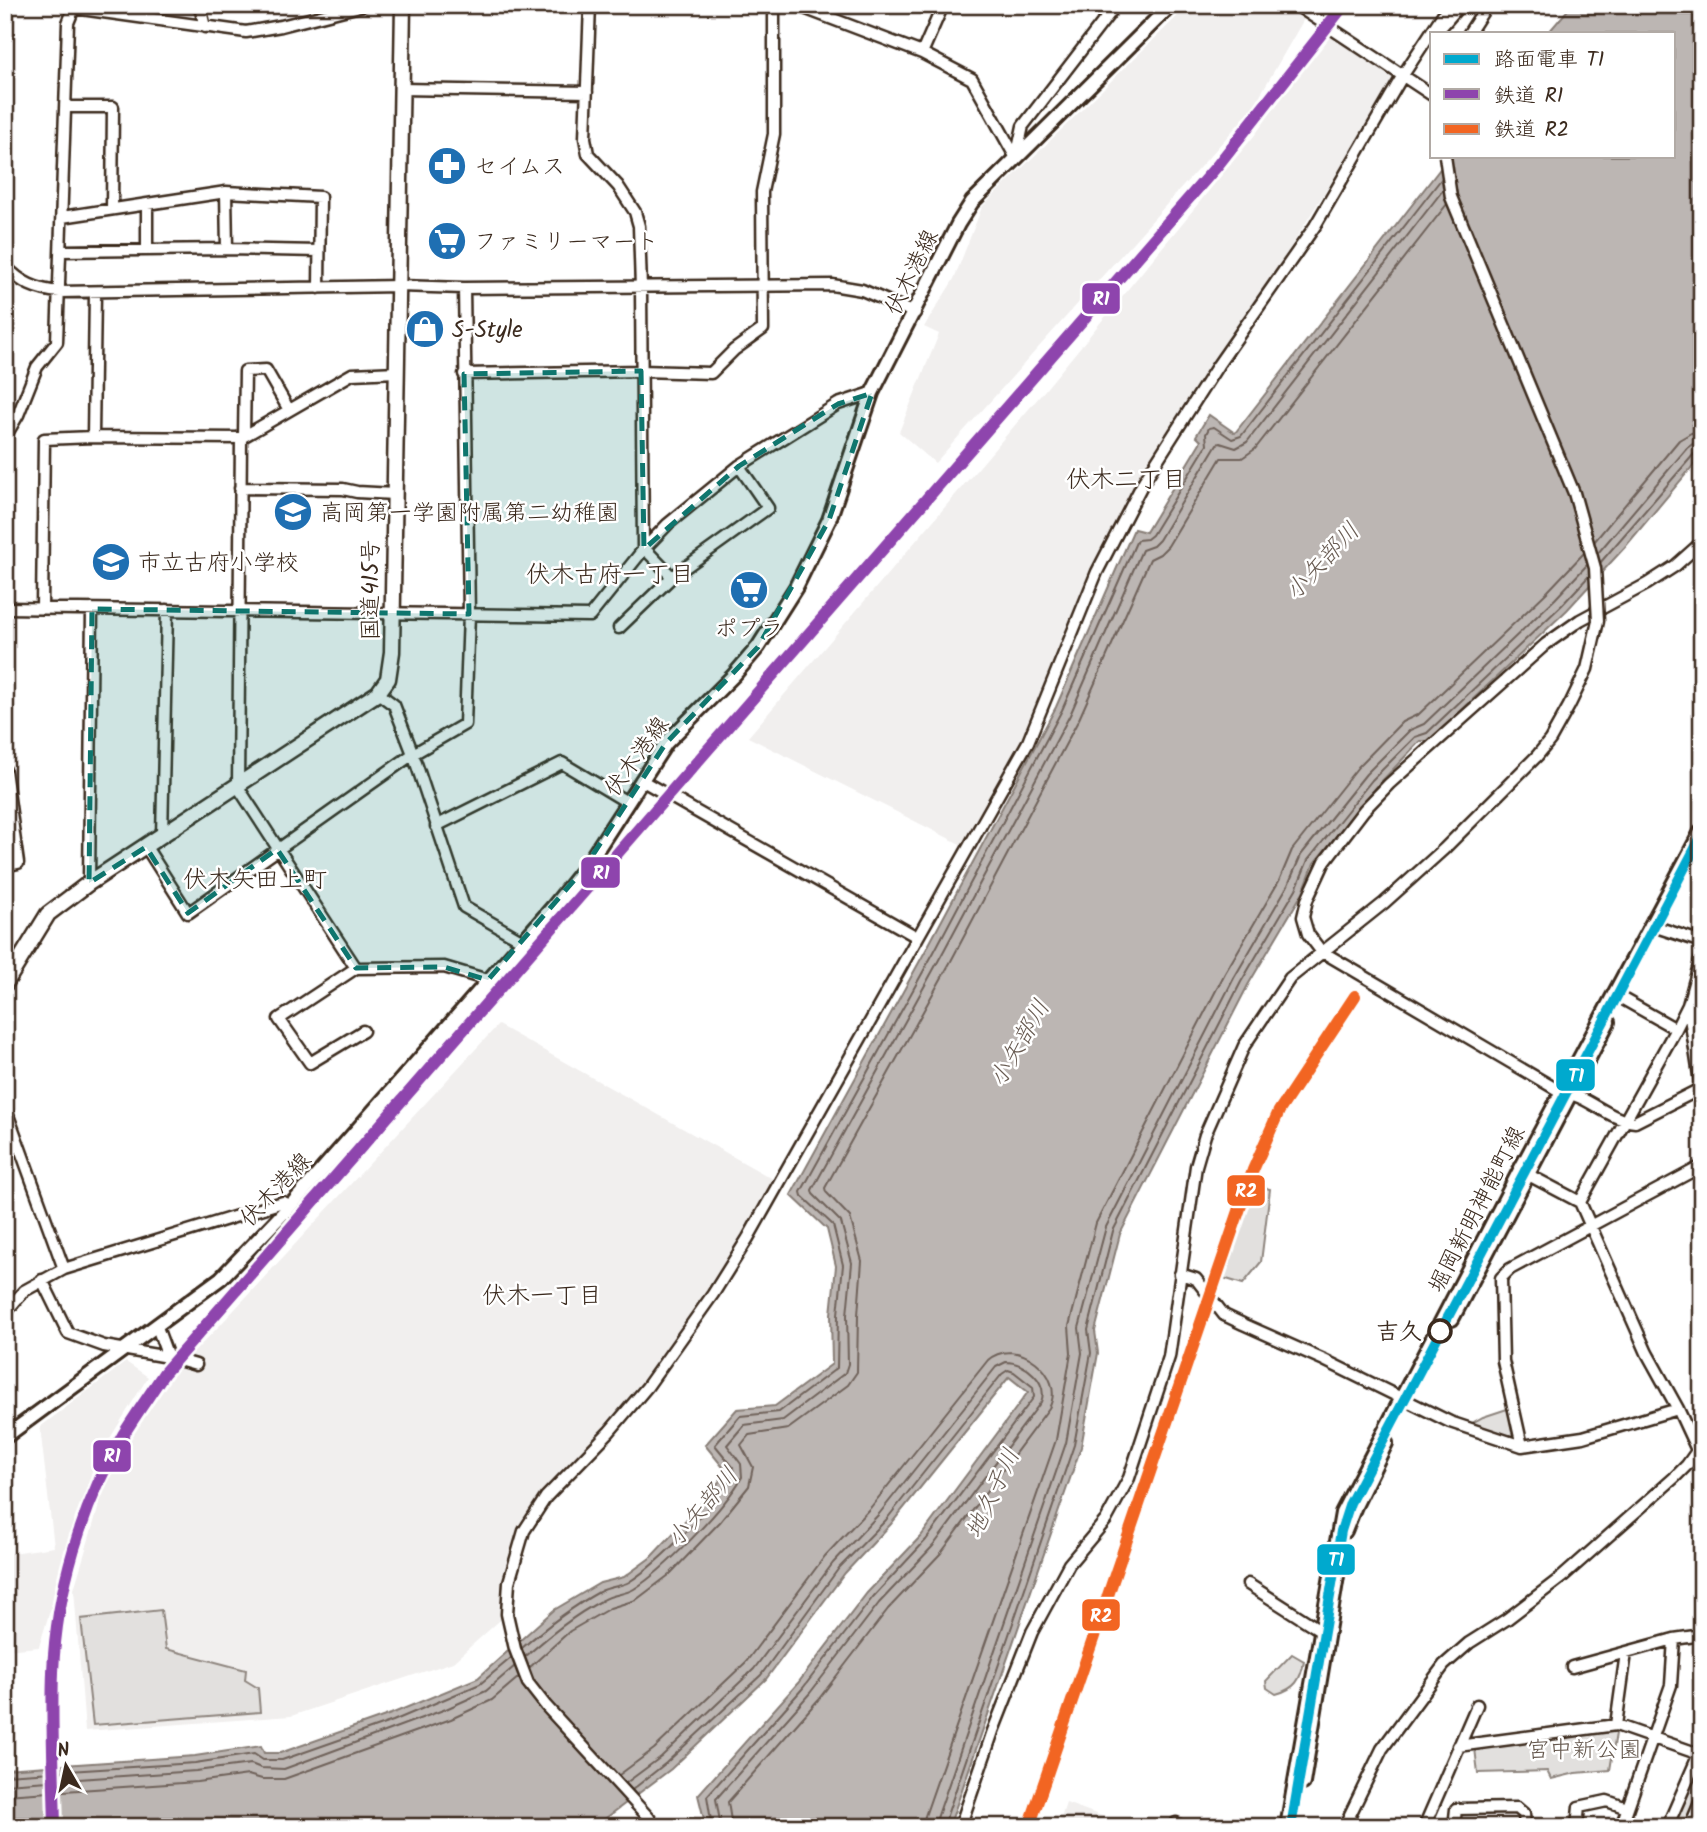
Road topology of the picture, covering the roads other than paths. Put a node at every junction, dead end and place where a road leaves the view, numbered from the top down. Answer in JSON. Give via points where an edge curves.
{"nodes":[{"id":1,"x":197,"y":5,"type":"edge"},
{"id":2,"x":364,"y":5,"type":"edge"},
{"id":3,"x":403,"y":5,"type":"edge"},
{"id":4,"x":590,"y":5,"type":"edge"},
{"id":5,"x":774,"y":5,"type":"edge"},
{"id":6,"x":796,"y":5,"type":"edge"},
{"id":7,"x":943,"y":5,"type":"edge"},
{"id":8,"x":1116,"y":5,"type":"edge"},
{"id":9,"x":1171,"y":5,"type":"edge"},
{"id":10,"x":1296,"y":5,"type":"edge"},
{"id":11,"x":1449,"y":5,"type":"edge"},
{"id":12,"x":1460,"y":5,"type":"edge"},
{"id":13,"x":1487,"y":5,"type":"edge"},
{"id":14,"x":70,"y":7,"type":"edge"},
{"id":15,"x":205,"y":27,"type":"junction"},
{"id":16,"x":1431,"y":32,"type":"edge"},
{"id":17,"x":1437,"y":32,"type":"edge"},
{"id":18,"x":1470,"y":32,"type":"edge"},
{"id":19,"x":1430,"y":34,"type":"edge"},
{"id":20,"x":1430,"y":39,"type":"edge"},
{"id":21,"x":1419,"y":51,"type":"junction"},
{"id":22,"x":922,"y":53,"type":"junction"},
{"id":23,"x":1403,"y":75,"type":"junction"},
{"id":24,"x":401,"y":89,"type":"junction"},
{"id":25,"x":587,"y":92,"type":"junction"},
{"id":26,"x":1430,"y":94,"type":"edge"},
{"id":27,"x":65,"y":107,"type":"junction"},
{"id":28,"x":1016,"y":158,"type":"junction"},
{"id":29,"x":1445,"y":158,"type":"edge"},
{"id":30,"x":226,"y":192,"type":"junction"},
{"id":31,"x":146,"y":204,"type":"junction"},
{"id":32,"x":112,"y":209,"type":"junction"},
{"id":33,"x":62,"y":217,"type":"junction"},
{"id":34,"x":227,"y":249,"type":"junction"},
{"id":35,"x":147,"y":250,"type":"junction"},
{"id":36,"x":61,"y":251,"type":"junction"},
{"id":37,"x":319,"y":251,"type":"junction"},
{"id":38,"x":5,"y":265,"type":"edge"},
{"id":39,"x":399,"y":286,"type":"junction"},
{"id":40,"x":763,"y":287,"type":"junction"},
{"id":41,"x":318,"y":288,"type":"junction"},
{"id":42,"x":464,"y":288,"type":"junction"},
{"id":43,"x":642,"y":288,"type":"junction"},
{"id":44,"x":60,"y":292,"type":"junction"},
{"id":45,"x":95,"y":293,"type":"junction"},
{"id":46,"x":915,"y":313,"type":"junction"},
{"id":47,"x":641,"y":371,"type":"junction"},
{"id":48,"x":397,"y":372,"type":"junction"},
{"id":49,"x":464,"y":374,"type":"junction"},
{"id":50,"x":872,"y":393,"type":"junction"},
{"id":51,"x":289,"y":410,"type":"junction"},
{"id":52,"x":93,"y":437,"type":"junction"},
{"id":53,"x":243,"y":437,"type":"junction"},
{"id":54,"x":5,"y":438,"type":"edge"},
{"id":55,"x":738,"y":466,"type":"junction"},
{"id":56,"x":240,"y":488,"type":"junction"},
{"id":57,"x":394,"y":494,"type":"junction"},
{"id":58,"x":1702,"y":542,"type":"edge"},
{"id":59,"x":644,"y":550,"type":"junction"},
{"id":60,"x":672,"y":577,"type":"junction"},
{"id":61,"x":5,"y":608,"type":"edge"},
{"id":62,"x":42,"y":608,"type":"junction"},
{"id":63,"x":92,"y":609,"type":"junction"},
{"id":64,"x":167,"y":610,"type":"junction"},
{"id":65,"x":239,"y":611,"type":"junction"},
{"id":66,"x":392,"y":613,"type":"junction"},
{"id":67,"x":469,"y":614,"type":"junction"},
{"id":68,"x":619,"y":628,"type":"dead end"},
{"id":69,"x":378,"y":693,"type":"junction"},
{"id":70,"x":413,"y":754,"type":"junction"},
{"id":71,"x":5,"y":770,"type":"edge"},
{"id":72,"x":641,"y":780,"type":"junction"},
{"id":73,"x":238,"y":787,"type":"junction"},
{"id":74,"x":627,"y":802,"type":"junction"},
{"id":75,"x":436,"y":826,"type":"junction"},
{"id":76,"x":1702,"y":830,"type":"edge"},
{"id":77,"x":162,"y":836,"type":"junction"},
{"id":78,"x":1702,"y":845,"type":"edge"},
{"id":79,"x":146,"y":847,"type":"junction"},
{"id":80,"x":277,"y":849,"type":"junction"},
{"id":81,"x":5,"y":866,"type":"edge"},
{"id":82,"x":89,"y":883,"type":"junction"},
{"id":83,"x":1654,"y":926,"type":"junction"},
{"id":84,"x":917,"y":937,"type":"junction"},
{"id":85,"x":523,"y":941,"type":"junction"},
{"id":86,"x":1702,"y":942,"type":"edge"},
{"id":87,"x":1321,"y":951,"type":"junction"},
{"id":88,"x":1702,"y":954,"type":"edge"},
{"id":89,"x":356,"y":968,"type":"junction"},
{"id":90,"x":488,"y":980,"type":"junction"},
{"id":91,"x":5,"y":984,"type":"edge"},
{"id":92,"x":1617,"y":996,"type":"junction"},
{"id":93,"x":1702,"y":1008,"type":"edge"},
{"id":94,"x":1688,"y":1010,"type":"junction"},
{"id":95,"x":1676,"y":1029,"type":"junction"},
{"id":96,"x":363,"y":1031,"type":"dead end"},
{"id":97,"x":1701,"y":1090,"type":"edge"},
{"id":98,"x":1566,"y":1093,"type":"junction"},
{"id":99,"x":5,"y":1107,"type":"edge"},
{"id":100,"x":1624,"y":1121,"type":"junction"},
{"id":101,"x":1702,"y":1166,"type":"edge"},
{"id":102,"x":1524,"y":1172,"type":"junction"},
{"id":103,"x":1580,"y":1202,"type":"junction"},
{"id":104,"x":291,"y":1205,"type":"junction"},
{"id":105,"x":1589,"y":1227,"type":"junction"},
{"id":106,"x":64,"y":1269,"type":"junction"},
{"id":107,"x":1180,"y":1274,"type":"junction"},
{"id":108,"x":42,"y":1280,"type":"junction"},
{"id":109,"x":5,"y":1313,"type":"edge"},
{"id":110,"x":157,"y":1327,"type":"junction"},
{"id":111,"x":122,"y":1351,"type":"junction"},
{"id":112,"x":168,"y":1357,"type":"junction"},
{"id":113,"x":196,"y":1365,"type":"dead end"},
{"id":114,"x":1403,"y":1400,"type":"junction"},
{"id":115,"x":1678,"y":1409,"type":"junction"},
{"id":116,"x":5,"y":1437,"type":"edge"},
{"id":117,"x":1522,"y":1446,"type":"junction"},
{"id":118,"x":1700,"y":1447,"type":"edge"},
{"id":119,"x":1248,"y":1584,"type":"dead end"},
{"id":120,"x":1320,"y":1630,"type":"junction"},
{"id":121,"x":1702,"y":1635,"type":"edge"},
{"id":122,"x":1674,"y":1639,"type":"junction"},
{"id":123,"x":1626,"y":1653,"type":"junction"},
{"id":124,"x":1572,"y":1667,"type":"dead end"},
{"id":125,"x":1477,"y":1705,"type":"dead end"},
{"id":126,"x":1616,"y":1725,"type":"junction"},
{"id":127,"x":1652,"y":1737,"type":"junction"},
{"id":128,"x":1458,"y":1746,"type":"junction"},
{"id":129,"x":1700,"y":1754,"type":"edge"},
{"id":130,"x":1702,"y":1803,"type":"edge"},
{"id":131,"x":1627,"y":1808,"type":"junction"},
{"id":132,"x":655,"y":1827,"type":"edge"},
{"id":133,"x":960,"y":1827,"type":"edge"},
{"id":134,"x":1287,"y":1827,"type":"edge"},
{"id":135,"x":1295,"y":1827,"type":"edge"},
{"id":136,"x":1344,"y":1827,"type":"edge"},
{"id":137,"x":1424,"y":1827,"type":"edge"},
{"id":138,"x":1454,"y":1827,"type":"edge"},
{"id":139,"x":1525,"y":1827,"type":"edge"},
{"id":140,"x":1577,"y":1827,"type":"edge"},
{"id":141,"x":1621,"y":1827,"type":"edge"},
{"id":142,"x":1667,"y":1827,"type":"edge"},
{"id":143,"x":1692,"y":1827,"type":"edge"}],
"edges":[{"from":1,"to":15,"type":"street"},
{"from":2,"to":15,"type":"street","via":[[246,32]]},
{"from":3,"to":24,"type":"highway","name":"国道415号"},
{"from":4,"to":25,"type":"street"},
{"from":5,"to":40,"type":"street","via":[[774,134],[762,192]]},
{"from":6,"to":22,"type":"street"},
{"from":7,"to":22,"type":"street"},
{"from":8,"to":28,"type":"street","via":[[1023,126]]},
{"from":9,"to":28,"type":"main road","name":"伏木港線"},
{"from":10,"to":23,"type":"street"},
{"from":11,"to":16,"type":"street"},
{"from":12,"to":17,"type":"street"},
{"from":13,"to":18,"type":"street"},
{"from":14,"to":15,"type":"street"},
{"from":14,"to":27,"type":"street"},
{"from":19,"to":21,"type":"street"},
{"from":20,"to":21,"type":"street"},
{"from":21,"to":23,"type":"street"},
{"from":22,"to":28,"type":"street","via":[[972,79]]},
{"from":23,"to":26,"type":"street"},
{"from":23,"to":84,"type":"street","via":[[1315,226],[1144,481],[1097,572],[1028,743]]},
{"from":24,"to":25,"type":"street"},
{"from":24,"to":39,"type":"highway","name":"国道415号"},
{"from":25,"to":43,"type":"street","via":[[588,154],[635,212]]},
{"from":27,"to":32,"type":"street","via":[[113,107]]},
{"from":27,"to":33,"type":"street"},
{"from":28,"to":46,"type":"main road","name":"伏木港線","via":[[972,202]]},
{"from":29,"to":87,"type":"street","bridge":true,"via":[[1451,197],[1574,493],[1595,568],[1598,621],[1587,669],[1537,757],[1384,903]]},
{"from":30,"to":31,"type":"street"},
{"from":30,"to":34,"type":"street"},
{"from":30,"to":37,"type":"street","via":[[320,197]]},
{"from":31,"to":32,"type":"street"},
{"from":31,"to":35,"type":"street"},
{"from":32,"to":33,"type":"street"},
{"from":33,"to":36,"type":"street"},
{"from":34,"to":35,"type":"street"},
{"from":34,"to":37,"type":"street"},
{"from":35,"to":36,"type":"street"},
{"from":36,"to":44,"type":"street"},
{"from":37,"to":41,"type":"street"},
{"from":38,"to":44,"type":"street","via":[[14,276],[40,290]]},
{"from":39,"to":41,"type":"street"},
{"from":39,"to":42,"type":"street"},
{"from":39,"to":48,"type":"highway","name":"国道415号"},
{"from":40,"to":43,"type":"street"},
{"from":40,"to":46,"type":"street","via":[[832,285],[862,290]]},
{"from":40,"to":47,"type":"street","via":[[763,329],[710,373]]},
{"from":41,"to":45,"type":"street"},
{"from":42,"to":43,"type":"street"},
{"from":42,"to":49,"type":"street"},
{"from":43,"to":47,"type":"street"},
{"from":44,"to":45,"type":"street"},
{"from":44,"to":54,"type":"street","via":[[57,342],[37,367]]},
{"from":45,"to":52,"type":"street"},
{"from":46,"to":50,"type":"main road","name":"伏木港線"},
{"from":47,"to":49,"type":"street"},
{"from":47,"to":59,"type":"street"},
{"from":48,"to":51,"type":"street","via":[[352,374]]},
{"from":48,"to":57,"type":"highway","name":"国道415号"},
{"from":49,"to":67,"type":"street"},
{"from":50,"to":55,"type":"street","via":[[838,404]]},
{"from":50,"to":72,"type":"main road","name":"伏木港線","via":[[829,520],[796,587],[758,647],[666,743]]},
{"from":51,"to":53,"type":"street"},
{"from":51,"to":53,"type":"street","via":[[266,370],[245,371]]},
{"from":52,"to":53,"type":"street"},
{"from":52,"to":62,"type":"street","via":[[44,439]]},
{"from":53,"to":56,"type":"street"},
{"from":55,"to":59,"type":"street"},
{"from":55,"to":60,"type":"street","via":[[768,508]]},
{"from":56,"to":57,"type":"street"},
{"from":56,"to":65,"type":"street"},
{"from":57,"to":66,"type":"highway","name":"国道415号"},
{"from":58,"to":87,"type":"street","via":[[1657,578],[1546,644],[1364,810],[1325,861],[1307,900],[1303,916]]},
{"from":59,"to":60,"type":"street"},
{"from":59,"to":67,"type":"street","via":[[590,616]]},
{"from":60,"to":68,"type":"street"},
{"from":61,"to":62,"type":"street"},
{"from":62,"to":63,"type":"street"},
{"from":63,"to":64,"type":"street"},
{"from":63,"to":82,"type":"street"},
{"from":64,"to":65,"type":"street"},
{"from":64,"to":77,"type":"street"},
{"from":65,"to":66,"type":"street"},
{"from":65,"to":73,"type":"street"},
{"from":66,"to":67,"type":"street"},
{"from":66,"to":69,"type":"highway","name":"国道415号","via":[[390,665]]},
{"from":67,"to":70,"type":"street","via":[[465,723]]},
{"from":69,"to":70,"type":"street","via":[[394,705]]},
{"from":69,"to":73,"type":"highway"},
{"from":70,"to":75,"type":"street"},
{"from":70,"to":80,"type":"street"},
{"from":71,"to":81,"type":"street","via":[[18,863]]},
{"from":72,"to":74,"type":"main road","name":"伏木港線"},
{"from":72,"to":84,"type":"street"},
{"from":73,"to":77,"type":"highway"},
{"from":73,"to":80,"type":"street"},
{"from":74,"to":75,"type":"street","via":[[562,763]]},
{"from":74,"to":85,"type":"main road","name":"伏木港線","via":[[583,870]]},
{"from":75,"to":85,"type":"street","via":[[464,907]]},
{"from":76,"to":83,"type":"main road","name":"堀岡新明神能町線"},
{"from":77,"to":79,"type":"highway"},
{"from":78,"to":83,"type":"main road","name":"堀岡新明神能町線"},
{"from":79,"to":80,"type":"street","via":[[188,913]]},
{"from":79,"to":82,"type":"highway"},
{"from":80,"to":89,"type":"street"},
{"from":82,"to":91,"type":"highway","via":[[48,914]]},
{"from":83,"to":86,"type":"street"},
{"from":83,"to":92,"type":"main road","name":"堀岡新明神能町線"},
{"from":84,"to":132,"type":"street","via":[[713,1294],[647,1387],[546,1497],[524,1531],[509,1582],[507,1614],[528,1683]]},
{"from":85,"to":90,"type":"main road","name":"伏木港線"},
{"from":87,"to":98,"type":"street"},
{"from":87,"to":107,"type":"street","via":[[1290,978],[1271,1005],[1244,1046],[1219,1100],[1196,1166]]},
{"from":88,"to":94,"type":"street"},
{"from":89,"to":90,"type":"street","via":[[444,967]]},
{"from":89,"to":96,"type":"street","via":[[279,1019],[310,1063]]},
{"from":90,"to":104,"type":"main road","name":"伏木港線"},
{"from":92,"to":95,"type":"street"},
{"from":92,"to":98,"type":"main road","name":"堀岡新明神能町線"},
{"from":93,"to":94,"type":"street"},
{"from":94,"to":95,"type":"street"},
{"from":94,"to":97,"type":"street"},
{"from":95,"to":100,"type":"street"},
{"from":97,"to":100,"type":"street","via":[[1635,1122]]},
{"from":98,"to":100,"type":"street"},
{"from":98,"to":102,"type":"main road","name":"堀岡新明神能町線"},
{"from":99,"to":106,"type":"street"},
{"from":100,"to":103,"type":"street"},
{"from":101,"to":105,"type":"street"},
{"from":102,"to":103,"type":"street"},
{"from":102,"to":114,"type":"main road","name":"堀岡新明神能町線"},
{"from":103,"to":105,"type":"street"},
{"from":104,"to":106,"type":"street","via":[[283,1202]]},
{"from":104,"to":110,"type":"main road","name":"伏木港線","via":[[220,1278]]},
{"from":105,"to":115,"type":"street"},
{"from":105,"to":117,"type":"street","via":[[1501,1278],[1503,1361]]},
{"from":106,"to":108,"type":"street"},
{"from":107,"to":114,"type":"street","via":[[1196,1279],[1224,1315]]},
{"from":107,"to":133,"type":"street","via":[[1169,1357],[1129,1478],[1106,1520],[1069,1564],[1032,1632]]},
{"from":108,"to":109,"type":"street"},
{"from":108,"to":111,"type":"street","via":[[68,1333]]},
{"from":110,"to":111,"type":"main road","name":"伏木港線"},
{"from":110,"to":112,"type":"street"},
{"from":111,"to":112,"type":"street"},
{"from":111,"to":116,"type":"main road","name":"伏木港線"},
{"from":112,"to":113,"type":"street"},
{"from":114,"to":117,"type":"street","via":[[1450,1422]]},
{"from":114,"to":120,"type":"main road","name":"堀岡新明神能町線","via":[[1342,1513]]},
{"from":114,"to":135,"type":"main road","name":"堀岡新明神能町線","via":[[1346,1529]]},
{"from":115,"to":117,"type":"street","via":[[1583,1437]]},
{"from":115,"to":118,"type":"street"},
{"from":118,"to":136,"type":"street","via":[[1674,1478],[1562,1577],[1444,1665],[1382,1749]]},
{"from":119,"to":120,"type":"street"},
{"from":120,"to":134,"type":"main road","name":"堀岡新明神能町線"},
{"from":121,"to":122,"type":"street"},
{"from":122,"to":123,"type":"street"},
{"from":122,"to":127,"type":"street","via":[[1671,1685]]},
{"from":123,"to":124,"type":"street"},
{"from":123,"to":126,"type":"street"},
{"from":125,"to":128,"type":"street"},
{"from":126,"to":127,"type":"street"},
{"from":126,"to":128,"type":"street"},
{"from":127,"to":129,"type":"street"},
{"from":127,"to":131,"type":"street"},
{"from":128,"to":137,"type":"street"},
{"from":129,"to":142,"type":"street"},
{"from":130,"to":143,"type":"highway"},
{"from":131,"to":140,"type":"street","via":[[1608,1801],[1579,1807]]},
{"from":131,"to":141,"type":"street"},
{"from":138,"to":139,"type":"street","via":[[1456,1810],[1517,1808],[1524,1814]]}]}
